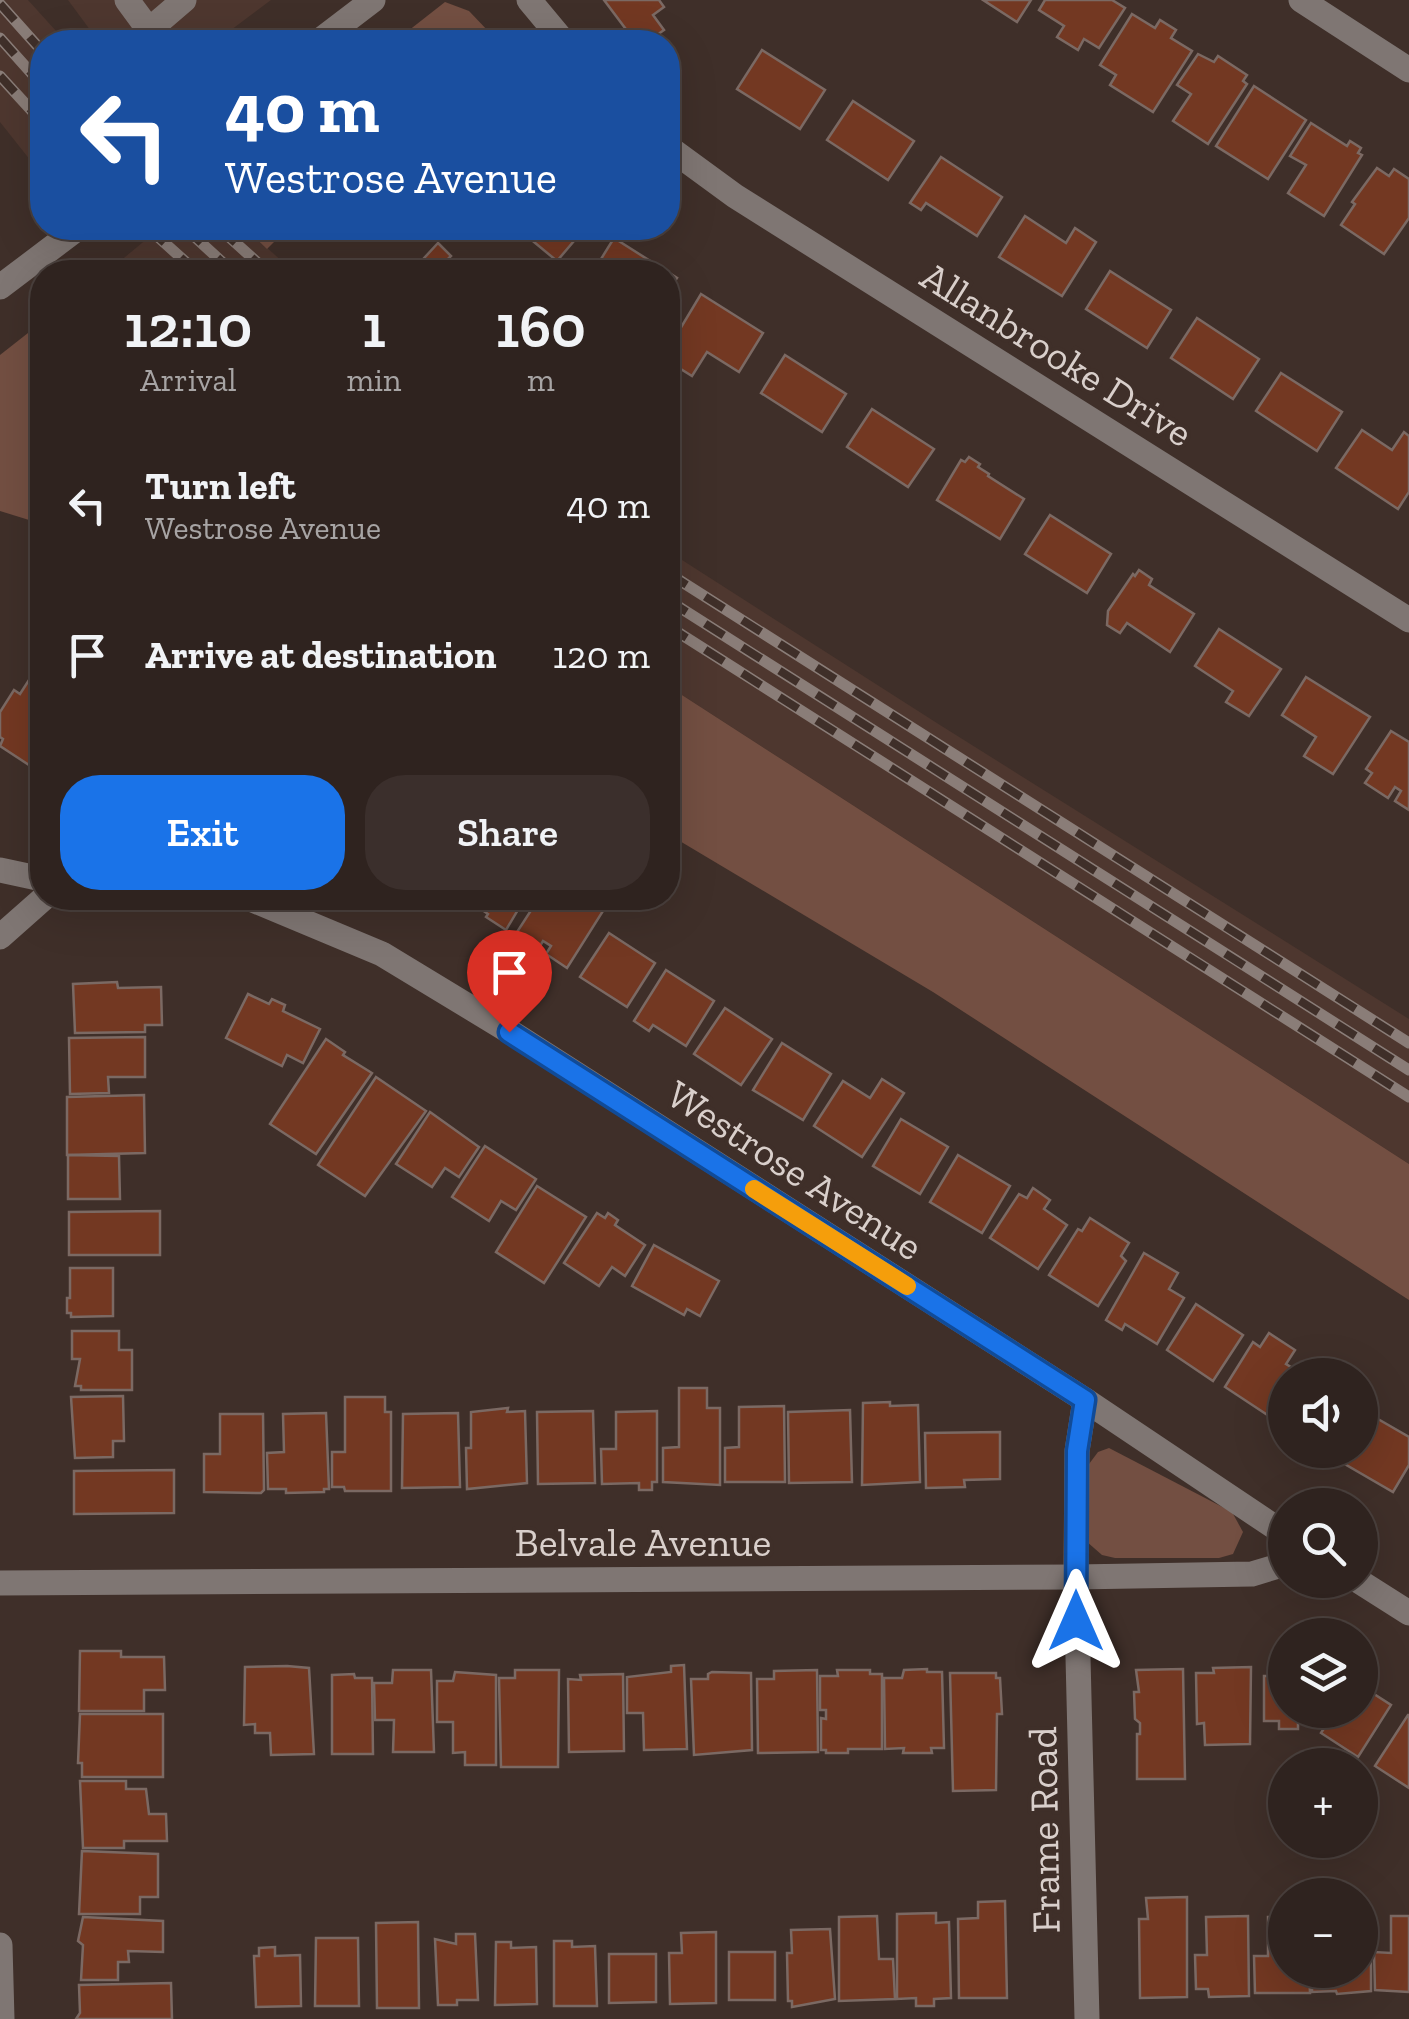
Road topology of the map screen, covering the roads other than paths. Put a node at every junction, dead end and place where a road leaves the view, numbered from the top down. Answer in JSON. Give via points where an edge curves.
{"nodes":[{"id":1,"x":126,"y":0,"type":"edge"},
{"id":2,"x":184,"y":0,"type":"edge"},
{"id":3,"x":373,"y":0,"type":"edge"},
{"id":4,"x":529,"y":0,"type":"edge"},
{"id":5,"x":1301,"y":0,"type":"edge"},
{"id":6,"x":334,"y":30,"type":"edge"},
{"id":7,"x":554,"y":30,"type":"edge"},
{"id":8,"x":1409,"y":70,"type":"edge"},
{"id":9,"x":680,"y":156,"type":"edge"},
{"id":10,"x":62,"y":240,"type":"edge"},
{"id":11,"x":36,"y":260,"type":"edge"},
{"id":12,"x":30,"y":264,"type":"edge"},
{"id":13,"x":0,"y":287,"type":"edge"},
{"id":14,"x":1409,"y":620,"type":"edge"},
{"id":15,"x":0,"y":870,"type":"edge"},
{"id":16,"x":30,"y":876,"type":"edge"},
{"id":17,"x":30,"y":910,"type":"edge"},
{"id":18,"x":278,"y":910,"type":"edge"},
{"id":19,"x":0,"y":936,"type":"edge"},
{"id":20,"x":1085,"y":1400,"type":"junction"},
{"id":21,"x":1268,"y":1523,"type":"edge"},
{"id":22,"x":1268,"y":1569,"type":"edge"},
{"id":23,"x":1076,"y":1577,"type":"junction"},
{"id":24,"x":0,"y":1583,"type":"edge"},
{"id":25,"x":1378,"y":1594,"type":"edge"},
{"id":26,"x":1409,"y":1613,"type":"edge"},
{"id":27,"x":0,"y":1945,"type":"edge"},
{"id":28,"x":2,"y":2019,"type":"edge"},
{"id":29,"x":1086,"y":2019,"type":"edge"}],
"edges":[{"from":1,"to":2,"type":"street","via":[[148,30]]},
{"from":3,"to":6,"type":"street"},
{"from":4,"to":7,"type":"street"},
{"from":5,"to":8,"type":"street"},
{"from":9,"to":14,"type":"street","name":"Allanbrooke Drive"},
{"from":10,"to":11,"type":"street"},
{"from":12,"to":13,"type":"street"},
{"from":15,"to":16,"type":"street"},
{"from":17,"to":19,"type":"street"},
{"from":18,"to":20,"type":"street","name":"Westrose Avenue","via":[[398,963]]},
{"from":20,"to":21,"type":"street","name":"Westrose Avenue"},
{"from":20,"to":23,"type":"street","name":"Frame Road","via":[[1077,1451]]},
{"from":22,"to":23,"type":"street","name":"Belvale Avenue"},
{"from":23,"to":24,"type":"street","name":"Belvale Avenue"},
{"from":23,"to":29,"type":"street","name":"Frame Road"},
{"from":25,"to":26,"type":"street"},
{"from":27,"to":28,"type":"street"}]}
